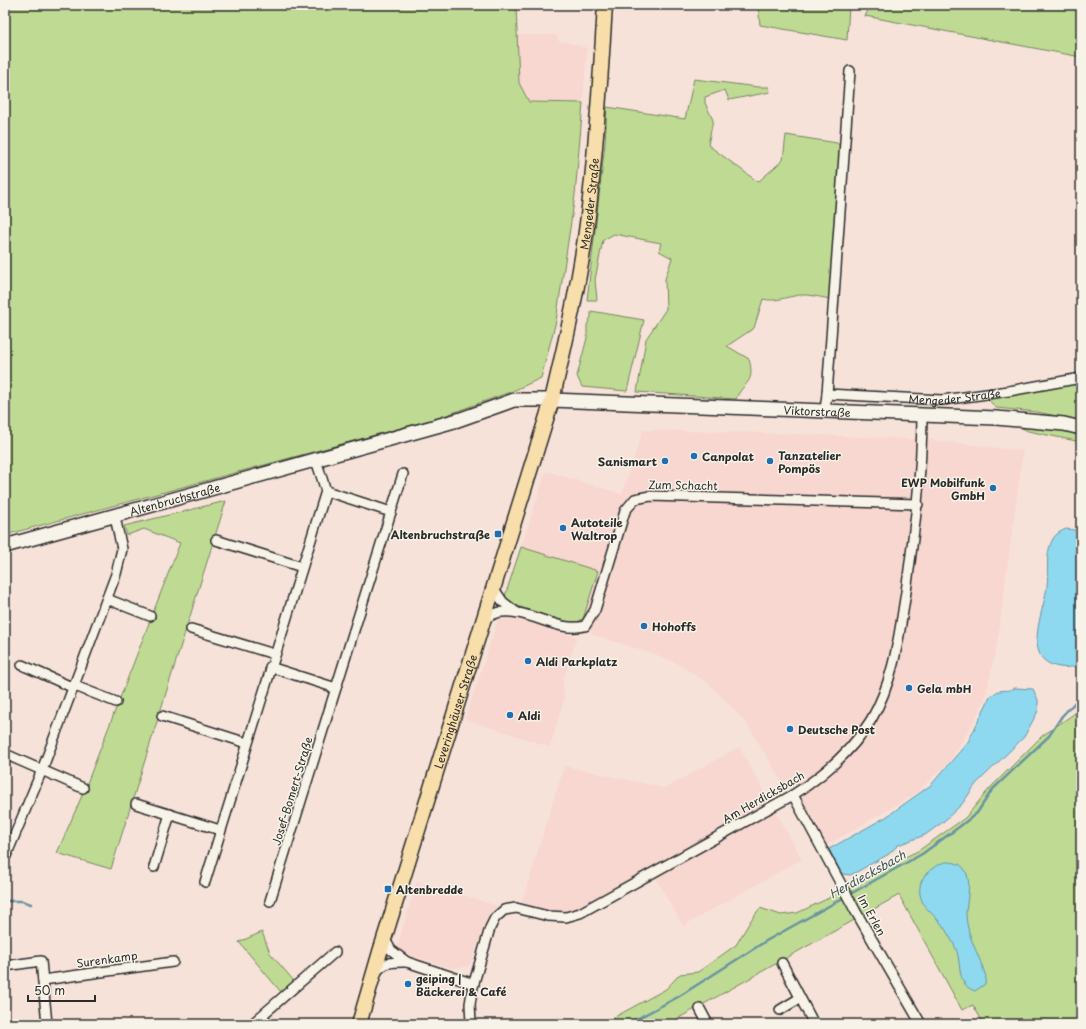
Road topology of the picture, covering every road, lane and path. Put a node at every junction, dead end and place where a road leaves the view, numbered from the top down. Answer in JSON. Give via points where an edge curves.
{"nodes":[{"id":1,"x":605,"y":5,"type":"edge"},
{"id":2,"x":850,"y":71,"type":"dead end"},
{"id":3,"x":1081,"y":378,"type":"edge"},
{"id":4,"x":827,"y":394,"type":"junction"},
{"id":5,"x":552,"y":400,"type":"junction"},
{"id":6,"x":825,"y":410,"type":"junction"},
{"id":7,"x":922,"y":414,"type":"junction"},
{"id":8,"x":1081,"y":428,"type":"edge"},
{"id":9,"x":316,"y":460,"type":"junction"},
{"id":10,"x":403,"y":474,"type":"dead end"},
{"id":11,"x":326,"y":491,"type":"junction"},
{"id":12,"x":918,"y":504,"type":"junction"},
{"id":13,"x":391,"y":512,"type":"junction"},
{"id":14,"x":115,"y":517,"type":"junction"},
{"id":15,"x":216,"y":540,"type":"dead end"},
{"id":16,"x":5,"y":546,"type":"edge"},
{"id":17,"x":302,"y":567,"type":"junction"},
{"id":18,"x":494,"y":589,"type":"junction"},
{"id":19,"x":107,"y":599,"type":"junction"},
{"id":20,"x":516,"y":612,"type":"junction"},
{"id":21,"x":150,"y":616,"type":"dead end"},
{"id":22,"x":484,"y":619,"type":"junction"},
{"id":23,"x":191,"y":629,"type":"dead end"},
{"id":24,"x":274,"y":654,"type":"junction"},
{"id":25,"x":22,"y":665,"type":"dead end"},
{"id":26,"x":270,"y":667,"type":"junction"},
{"id":27,"x":75,"y":687,"type":"junction"},
{"id":28,"x":336,"y":688,"type":"junction"},
{"id":29,"x":116,"y":702,"type":"dead end"},
{"id":30,"x":162,"y":716,"type":"dead end"},
{"id":31,"x":247,"y":743,"type":"junction"},
{"id":32,"x":5,"y":754,"type":"edge"},
{"id":33,"x":42,"y":770,"type":"junction"},
{"id":34,"x":83,"y":788,"type":"dead end"},
{"id":35,"x":793,"y":794,"type":"junction"},
{"id":36,"x":136,"y":804,"type":"dead end"},
{"id":37,"x":170,"y":814,"type":"junction"},
{"id":38,"x":220,"y":830,"type":"junction"},
{"id":39,"x":5,"y":856,"type":"edge"},
{"id":40,"x":154,"y":867,"type":"dead end"},
{"id":41,"x":205,"y":882,"type":"dead end"},
{"id":42,"x":270,"y":901,"type":"dead end"},
{"id":43,"x":384,"y":938,"type":"junction"},
{"id":44,"x":335,"y":952,"type":"dead end"},
{"id":45,"x":174,"y":962,"type":"dead end"},
{"id":46,"x":407,"y":962,"type":"junction"},
{"id":47,"x":782,"y":963,"type":"dead end"},
{"id":48,"x":5,"y":966,"type":"edge"},
{"id":49,"x":43,"y":980,"type":"junction"},
{"id":50,"x":372,"y":980,"type":"junction"},
{"id":51,"x":474,"y":984,"type":"junction"},
{"id":52,"x":800,"y":998,"type":"junction"},
{"id":53,"x":700,"y":1009,"type":"dead end"},
{"id":54,"x":780,"y":1010,"type":"dead end"},
{"id":55,"x":262,"y":1016,"type":"junction"},
{"id":56,"x":471,"y":1023,"type":"dead end"},
{"id":57,"x":47,"y":1024,"type":"edge"},
{"id":58,"x":252,"y":1024,"type":"edge"},
{"id":59,"x":268,"y":1024,"type":"edge"},
{"id":60,"x":359,"y":1024,"type":"edge"},
{"id":61,"x":708,"y":1024,"type":"edge"},
{"id":62,"x":814,"y":1024,"type":"edge"},
{"id":63,"x":921,"y":1024,"type":"edge"}],
"edges":[{"from":1,"to":5,"type":"main road","name":"Mengeder Straße","via":[[589,208],[570,323]]},
{"from":2,"to":4,"type":"street"},
{"from":3,"to":4,"type":"street","name":"Mengeder Straße","via":[[942,400]]},
{"from":4,"to":6,"type":"street"},
{"from":5,"to":6,"type":"street","name":"Viktorstraße"},
{"from":5,"to":9,"type":"street","name":"Altenbruchstraße","via":[[514,400],[458,420]]},
{"from":5,"to":18,"type":"main road","name":"Leveringhäuser Straße"},
{"from":6,"to":7,"type":"street","name":"Viktorstraße"},
{"from":7,"to":8,"type":"street","name":"Viktorstraße","via":[[996,418]]},
{"from":7,"to":12,"type":"street","name":"Am Herdicksbach"},
{"from":9,"to":11,"type":"street"},
{"from":9,"to":14,"type":"street","name":"Altenbruchstraße"},
{"from":10,"to":13,"type":"street","name":"Josef-Bomert-Straße"},
{"from":11,"to":13,"type":"street"},
{"from":11,"to":17,"type":"street"},
{"from":12,"to":20,"type":"street","name":"Zum Schacht","via":[[650,496],[635,499],[625,511],[595,610],[585,626],[574,629]]},
{"from":12,"to":35,"type":"street","name":"Am Herdicksbach","via":[[898,642],[886,689],[871,720],[852,748],[814,781]]},
{"from":13,"to":28,"type":"street","name":"Josef-Bomert-Straße"},
{"from":14,"to":16,"type":"street","name":"Altenbruchstraße"},
{"from":14,"to":19,"type":"street","via":[[122,549]]},
{"from":15,"to":17,"type":"street"},
{"from":17,"to":24,"type":"street"},
{"from":18,"to":20,"type":"street","name":"Zum Schacht","via":[[503,602]]},
{"from":18,"to":22,"type":"main road","name":"Leveringhäuser Straße"},
{"from":19,"to":21,"type":"street"},
{"from":19,"to":27,"type":"street"},
{"from":20,"to":22,"type":"street","name":"Zum Schacht","via":[[500,612]]},
{"from":22,"to":43,"type":"main road","name":"Leveringhäuser Straße"},
{"from":23,"to":24,"type":"street"},
{"from":24,"to":26,"type":"street"},
{"from":25,"to":27,"type":"street"},
{"from":26,"to":28,"type":"street"},
{"from":26,"to":31,"type":"street"},
{"from":27,"to":29,"type":"street"},
{"from":27,"to":33,"type":"street"},
{"from":28,"to":42,"type":"street","name":"Josef-Bomert-Straße"},
{"from":30,"to":31,"type":"street"},
{"from":31,"to":38,"type":"street"},
{"from":32,"to":33,"type":"street"},
{"from":33,"to":34,"type":"street"},
{"from":33,"to":39,"type":"street"},
{"from":35,"to":51,"type":"street","name":"Am Herdicksbach","via":[[580,913],[566,917],[548,916],[516,908],[504,910],[490,928]]},
{"from":35,"to":63,"type":"street","name":"Im Erlen"},
{"from":36,"to":37,"type":"street"},
{"from":37,"to":38,"type":"street"},
{"from":37,"to":40,"type":"street"},
{"from":38,"to":41,"type":"street"},
{"from":43,"to":46,"type":"street","via":[[391,950]]},
{"from":43,"to":50,"type":"main road","name":"Leveringhäuser Straße"},
{"from":44,"to":55,"type":"street"},
{"from":45,"to":49,"type":"street","name":"Surenkamp"},
{"from":46,"to":50,"type":"street","via":[[389,962],[380,966]]},
{"from":46,"to":51,"type":"street"},
{"from":47,"to":52,"type":"street"},
{"from":48,"to":49,"type":"street","via":[[41,961]]},
{"from":49,"to":57,"type":"street"},
{"from":50,"to":60,"type":"main road","name":"Leveringhäuser Straße"},
{"from":51,"to":56,"type":"street","name":"Am Herdicksbach","via":[[470,1004]]},
{"from":52,"to":54,"type":"street"},
{"from":52,"to":62,"type":"street"},
{"from":53,"to":61,"type":"street"},
{"from":55,"to":58,"type":"street"},
{"from":55,"to":59,"type":"street"}]}
